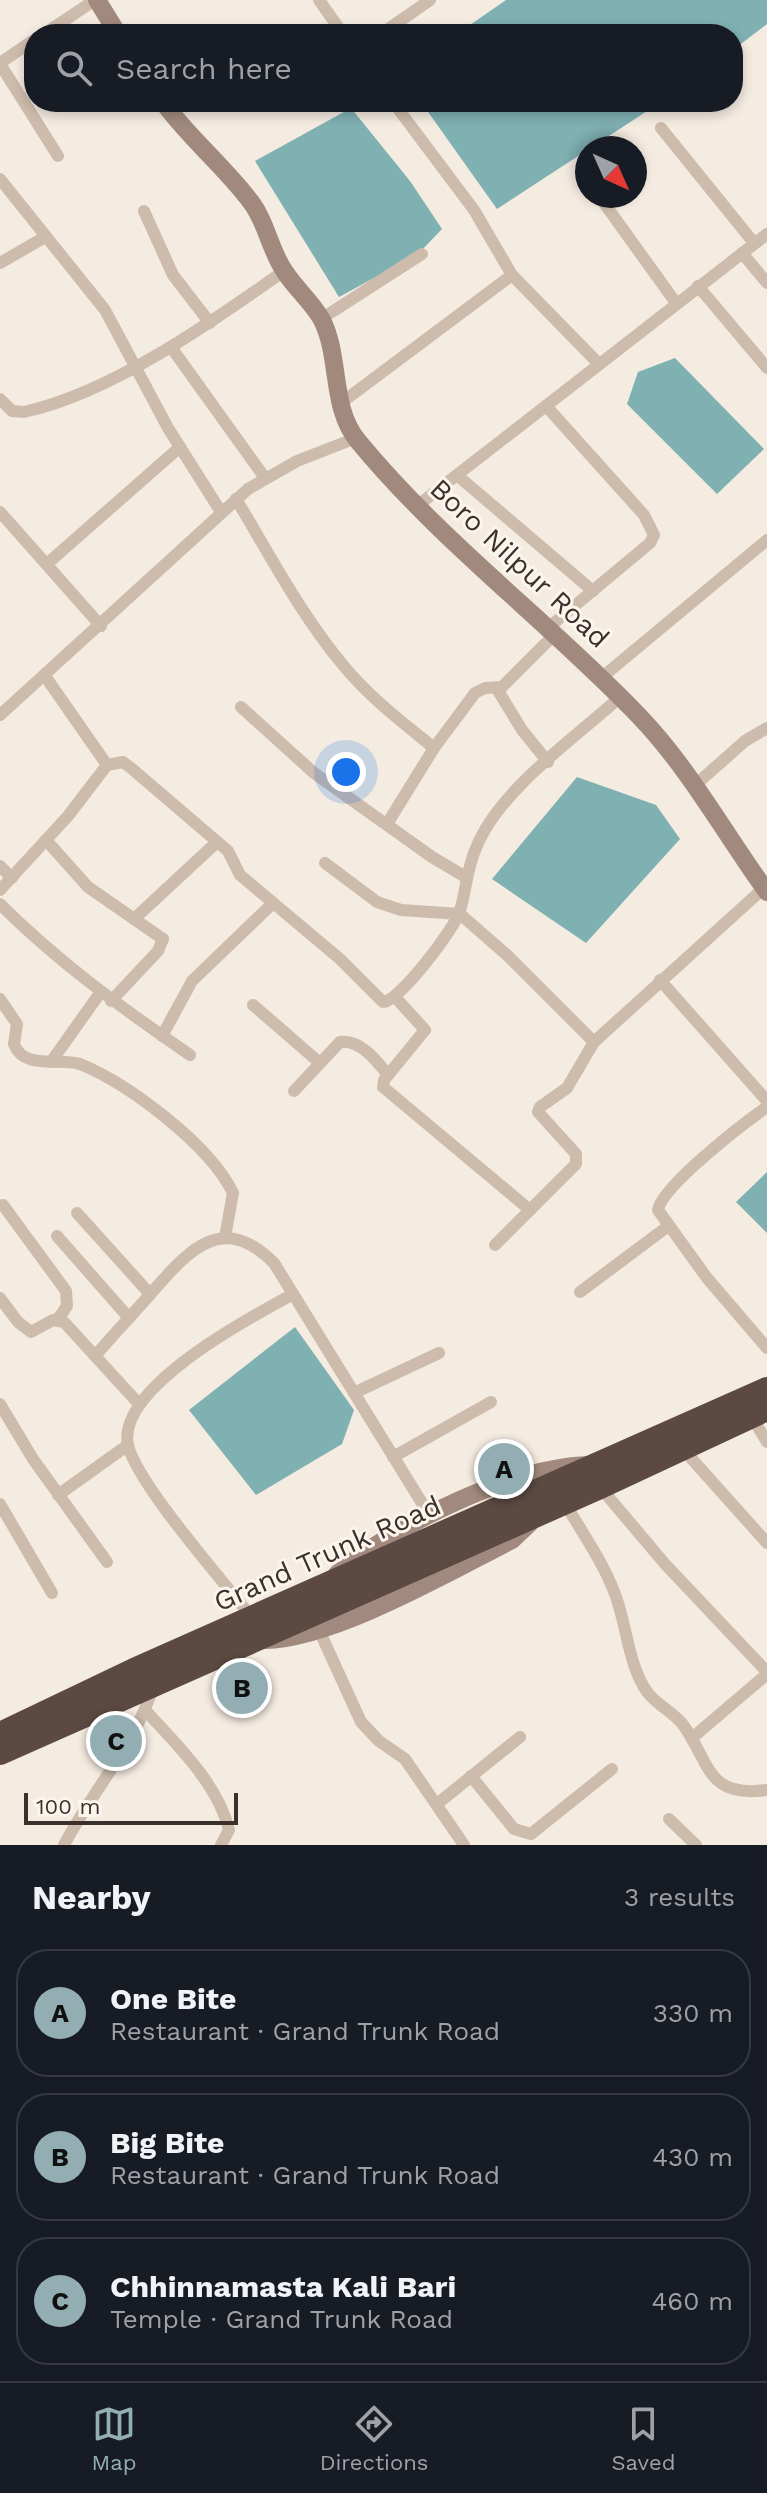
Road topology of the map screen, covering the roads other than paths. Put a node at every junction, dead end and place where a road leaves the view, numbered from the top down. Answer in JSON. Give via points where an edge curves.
{"nodes":[{"id":1,"x":96,"y":0,"type":"edge"},
{"id":2,"x":319,"y":0,"type":"edge"},
{"id":3,"x":430,"y":0,"type":"edge"},
{"id":4,"x":59,"y":24,"type":"edge"},
{"id":5,"x":112,"y":24,"type":"edge"},
{"id":6,"x":336,"y":24,"type":"edge"},
{"id":7,"x":395,"y":24,"type":"edge"},
{"id":8,"x":24,"y":47,"type":"edge"},
{"id":9,"x":0,"y":63,"type":"edge"},
{"id":10,"x":24,"y":101,"type":"edge"},
{"id":11,"x":31,"y":112,"type":"edge"},
{"id":12,"x":171,"y":112,"type":"edge"},
{"id":13,"x":400,"y":112,"type":"edge"},
{"id":14,"x":661,"y":128,"type":"dead end"},
{"id":15,"x":58,"y":156,"type":"dead end"},
{"id":16,"x":0,"y":179,"type":"edge"},
{"id":17,"x":608,"y":208,"type":"edge"},
{"id":18,"x":144,"y":211,"type":"dead end"},
{"id":19,"x":767,"y":234,"type":"edge"},
{"id":20,"x":45,"y":237,"type":"junction"},
{"id":21,"x":754,"y":243,"type":"junction"},
{"id":22,"x":742,"y":253,"type":"junction"},
{"id":23,"x":422,"y":254,"type":"dead end"},
{"id":24,"x":0,"y":263,"type":"edge"},
{"id":25,"x":284,"y":271,"type":"junction"},
{"id":26,"x":512,"y":275,"type":"junction"},
{"id":27,"x":767,"y":283,"type":"edge"},
{"id":28,"x":698,"y":286,"type":"junction"},
{"id":29,"x":676,"y":303,"type":"junction"},
{"id":30,"x":321,"y":319,"type":"junction"},
{"id":31,"x":210,"y":323,"type":"junction"},
{"id":32,"x":171,"y":347,"type":"junction"},
{"id":33,"x":598,"y":363,"type":"junction"},
{"id":34,"x":134,"y":365,"type":"junction"},
{"id":35,"x":767,"y":368,"type":"edge"},
{"id":36,"x":0,"y":399,"type":"edge"},
{"id":37,"x":341,"y":403,"type":"junction"},
{"id":38,"x":547,"y":407,"type":"junction"},
{"id":39,"x":356,"y":438,"type":"junction"},
{"id":40,"x":180,"y":447,"type":"junction"},
{"id":41,"x":458,"y":476,"type":"junction"},
{"id":42,"x":265,"y":478,"type":"junction"},
{"id":43,"x":236,"y":499,"type":"junction"},
{"id":44,"x":417,"y":506,"type":"junction"},
{"id":45,"x":0,"y":512,"type":"edge"},
{"id":46,"x":221,"y":512,"type":"junction"},
{"id":47,"x":767,"y":540,"type":"edge"},
{"id":48,"x":48,"y":563,"type":"junction"},
{"id":49,"x":593,"y":591,"type":"junction"},
{"id":50,"x":101,"y":626,"type":"junction"},
{"id":51,"x":552,"y":631,"type":"junction"},
{"id":52,"x":45,"y":676,"type":"junction"},
{"id":53,"x":601,"y":678,"type":"junction"},
{"id":54,"x":497,"y":689,"type":"junction"},
{"id":55,"x":620,"y":697,"type":"junction"},
{"id":56,"x":241,"y":707,"type":"dead end"},
{"id":57,"x":0,"y":715,"type":"edge"},
{"id":58,"x":767,"y":728,"type":"edge"},
{"id":59,"x":434,"y":748,"type":"junction"},
{"id":60,"x":548,"y":762,"type":"junction"},
{"id":61,"x":107,"y":765,"type":"junction"},
{"id":62,"x":693,"y":787,"type":"junction"},
{"id":63,"x":387,"y":824,"type":"junction"},
{"id":64,"x":46,"y":840,"type":"junction"},
{"id":65,"x":217,"y":842,"type":"junction"},
{"id":66,"x":325,"y":863,"type":"dead end"},
{"id":67,"x":0,"y":866,"type":"edge"},
{"id":68,"x":464,"y":876,"type":"junction"},
{"id":69,"x":12,"y":878,"type":"junction"},
{"id":70,"x":0,"y":890,"type":"edge"},
{"id":71,"x":765,"y":890,"type":"edge"},
{"id":72,"x":273,"y":903,"type":"junction"},
{"id":73,"x":0,"y":904,"type":"edge"},
{"id":74,"x":460,"y":914,"type":"junction"},
{"id":75,"x":134,"y":919,"type":"junction"},
{"id":76,"x":660,"y":980,"type":"junction"},
{"id":77,"x":105,"y":997,"type":"junction"},
{"id":78,"x":396,"y":998,"type":"junction"},
{"id":79,"x":0,"y":999,"type":"edge"},
{"id":80,"x":253,"y":1005,"type":"dead end"},
{"id":81,"x":162,"y":1036,"type":"junction"},
{"id":82,"x":594,"y":1042,"type":"junction"},
{"id":83,"x":190,"y":1055,"type":"dead end"},
{"id":84,"x":51,"y":1062,"type":"junction"},
{"id":85,"x":320,"y":1063,"type":"junction"},
{"id":86,"x":388,"y":1075,"type":"junction"},
{"id":87,"x":294,"y":1091,"type":"dead end"},
{"id":88,"x":767,"y":1101,"type":"edge"},
{"id":89,"x":767,"y":1107,"type":"edge"},
{"id":90,"x":3,"y":1205,"type":"dead end"},
{"id":91,"x":530,"y":1210,"type":"junction"},
{"id":92,"x":77,"y":1213,"type":"dead end"},
{"id":93,"x":667,"y":1227,"type":"junction"},
{"id":94,"x":57,"y":1236,"type":"dead end"},
{"id":95,"x":225,"y":1237,"type":"junction"},
{"id":96,"x":495,"y":1245,"type":"dead end"},
{"id":97,"x":580,"y":1292,"type":"dead end"},
{"id":98,"x":150,"y":1294,"type":"junction"},
{"id":99,"x":293,"y":1294,"type":"junction"},
{"id":100,"x":0,"y":1298,"type":"edge"},
{"id":101,"x":129,"y":1318,"type":"junction"},
{"id":102,"x":58,"y":1319,"type":"junction"},
{"id":103,"x":767,"y":1348,"type":"edge"},
{"id":104,"x":439,"y":1353,"type":"dead end"},
{"id":105,"x":95,"y":1356,"type":"junction"},
{"id":106,"x":354,"y":1393,"type":"junction"},
{"id":107,"x":491,"y":1402,"type":"dead end"},
{"id":108,"x":0,"y":1404,"type":"edge"},
{"id":109,"x":139,"y":1404,"type":"junction"},
{"id":110,"x":761,"y":1405,"type":"edge"},
{"id":111,"x":767,"y":1442,"type":"edge"},
{"id":112,"x":128,"y":1445,"type":"junction"},
{"id":113,"x":682,"y":1448,"type":"junction"},
{"id":114,"x":393,"y":1457,"type":"junction"},
{"id":115,"x":600,"y":1476,"type":"junction"},
{"id":116,"x":58,"y":1495,"type":"junction"},
{"id":117,"x":564,"y":1502,"type":"junction"},
{"id":118,"x":0,"y":1504,"type":"edge"},
{"id":119,"x":540,"y":1511,"type":"junction"},
{"id":120,"x":430,"y":1516,"type":"junction"},
{"id":121,"x":767,"y":1543,"type":"edge"},
{"id":122,"x":107,"y":1562,"type":"dead end"},
{"id":123,"x":317,"y":1591,"type":"junction"},
{"id":124,"x":52,"y":1593,"type":"dead end"},
{"id":125,"x":254,"y":1629,"type":"junction"},
{"id":126,"x":319,"y":1630,"type":"junction"},
{"id":127,"x":767,"y":1673,"type":"edge"},
{"id":128,"x":155,"y":1683,"type":"junction"},
{"id":129,"x":146,"y":1711,"type":"junction"},
{"id":130,"x":0,"y":1734,"type":"edge"},
{"id":131,"x":520,"y":1737,"type":"dead end"},
{"id":132,"x":692,"y":1738,"type":"junction"},
{"id":133,"x":0,"y":1753,"type":"edge"},
{"id":134,"x":612,"y":1769,"type":"dead end"},
{"id":135,"x":471,"y":1776,"type":"junction"},
{"id":136,"x":767,"y":1790,"type":"edge"},
{"id":137,"x":437,"y":1804,"type":"junction"},
{"id":138,"x":669,"y":1819,"type":"dead end"},
{"id":139,"x":64,"y":1845,"type":"edge"},
{"id":140,"x":221,"y":1845,"type":"edge"},
{"id":141,"x":464,"y":1845,"type":"edge"},
{"id":142,"x":696,"y":1845,"type":"edge"}],
"edges":[{"from":1,"to":4,"type":"street"},
{"from":1,"to":5,"type":"street"},
{"from":2,"to":6,"type":"street"},
{"from":3,"to":7,"type":"street"},
{"from":8,"to":9,"type":"street"},
{"from":9,"to":10,"type":"street"},
{"from":11,"to":15,"type":"street"},
{"from":12,"to":25,"type":"street","name":"Boro Nilpur Road","via":[[252,203]]},
{"from":13,"to":26,"type":"street","via":[[474,210]]},
{"from":14,"to":21,"type":"street"},
{"from":16,"to":20,"type":"street"},
{"from":17,"to":29,"type":"street"},
{"from":18,"to":31,"type":"street","via":[[173,275]]},
{"from":19,"to":21,"type":"street"},
{"from":20,"to":24,"type":"street"},
{"from":20,"to":34,"type":"street","via":[[105,310]]},
{"from":21,"to":22,"type":"street"},
{"from":22,"to":27,"type":"street"},
{"from":22,"to":28,"type":"street"},
{"from":23,"to":30,"type":"street"},
{"from":25,"to":30,"type":"street","name":"Boro Nilpur Road"},
{"from":25,"to":31,"type":"street"},
{"from":26,"to":33,"type":"street"},
{"from":26,"to":37,"type":"street"},
{"from":28,"to":29,"type":"street"},
{"from":28,"to":35,"type":"street"},
{"from":29,"to":33,"type":"street"},
{"from":30,"to":37,"type":"street","name":"Boro Nilpur Road"},
{"from":31,"to":32,"type":"street"},
{"from":32,"to":34,"type":"street"},
{"from":32,"to":42,"type":"street"},
{"from":33,"to":38,"type":"street"},
{"from":34,"to":36,"type":"street","via":[[39,409],[12,411]]},
{"from":34,"to":40,"type":"street"},
{"from":37,"to":39,"type":"street","name":"Boro Nilpur Road"},
{"from":38,"to":41,"type":"street"},
{"from":38,"to":49,"type":"street","via":[[644,515],[654,535]]},
{"from":39,"to":42,"type":"street"},
{"from":39,"to":44,"type":"street","name":"Boro Nilpur Road"},
{"from":40,"to":46,"type":"street"},
{"from":40,"to":48,"type":"street"},
{"from":41,"to":44,"type":"street"},
{"from":41,"to":49,"type":"street"},
{"from":42,"to":43,"type":"street"},
{"from":43,"to":46,"type":"street"},
{"from":43,"to":59,"type":"street","via":[[298,603],[344,667]]},
{"from":44,"to":51,"type":"street","name":"Boro Nilpur Road"},
{"from":45,"to":48,"type":"street"},
{"from":46,"to":50,"type":"street"},
{"from":47,"to":53,"type":"street"},
{"from":48,"to":50,"type":"street"},
{"from":49,"to":51,"type":"street"},
{"from":50,"to":52,"type":"street"},
{"from":51,"to":53,"type":"street","name":"Boro Nilpur Road"},
{"from":51,"to":54,"type":"street"},
{"from":52,"to":57,"type":"street"},
{"from":52,"to":61,"type":"street"},
{"from":53,"to":55,"type":"street","name":"Boro Nilpur Road"},
{"from":54,"to":59,"type":"street","via":[[480,689]]},
{"from":54,"to":60,"type":"street"},
{"from":55,"to":60,"type":"street"},
{"from":55,"to":62,"type":"street","name":"Boro Nilpur Road","via":[[672,754]]},
{"from":56,"to":63,"type":"street","via":[[314,773]]},
{"from":58,"to":62,"type":"street"},
{"from":59,"to":63,"type":"street"},
{"from":60,"to":68,"type":"street","via":[[501,807]]},
{"from":61,"to":64,"type":"street"},
{"from":61,"to":65,"type":"street","via":[[123,762]]},
{"from":62,"to":71,"type":"street","name":"Boro Nilpur Road"},
{"from":63,"to":68,"type":"street"},
{"from":64,"to":69,"type":"street"},
{"from":64,"to":75,"type":"street","via":[[88,887]]},
{"from":65,"to":72,"type":"street","via":[[232,855],[240,875]]},
{"from":65,"to":75,"type":"street"},
{"from":66,"to":74,"type":"street","via":[[377,902],[401,910]]},
{"from":67,"to":69,"type":"street"},
{"from":68,"to":74,"type":"street"},
{"from":69,"to":70,"type":"street"},
{"from":71,"to":76,"type":"street"},
{"from":72,"to":78,"type":"street","via":[[340,959],[374,997],[383,1002]]},
{"from":72,"to":81,"type":"street","via":[[192,981]]},
{"from":73,"to":77,"type":"street"},
{"from":74,"to":78,"type":"street"},
{"from":74,"to":82,"type":"street"},
{"from":75,"to":77,"type":"street","via":[[159,934],[163,945]]},
{"from":76,"to":82,"type":"street"},
{"from":76,"to":88,"type":"street"},
{"from":77,"to":81,"type":"street"},
{"from":77,"to":84,"type":"street"},
{"from":78,"to":86,"type":"street","via":[[425,1030]]},
{"from":79,"to":84,"type":"street","via":[[17,1024],[16,1050]]},
{"from":80,"to":85,"type":"street"},
{"from":81,"to":83,"type":"street"},
{"from":82,"to":91,"type":"street","via":[[567,1088],[540,1107],[544,1120],[577,1159]]},
{"from":84,"to":95,"type":"street","via":[[76,1063],[127,1086],[218,1169],[233,1193]]},
{"from":85,"to":86,"type":"street","via":[[347,1041]]},
{"from":85,"to":87,"type":"street"},
{"from":86,"to":91,"type":"street","via":[[383,1087],[389,1093]]},
{"from":89,"to":93,"type":"street","via":[[659,1201]]},
{"from":90,"to":102,"type":"street","via":[[66,1291],[67,1306]]},
{"from":91,"to":96,"type":"street"},
{"from":92,"to":98,"type":"street"},
{"from":93,"to":97,"type":"street"},
{"from":93,"to":103,"type":"street"},
{"from":94,"to":101,"type":"street"},
{"from":95,"to":98,"type":"street","via":[[188,1252]]},
{"from":95,"to":99,"type":"street","via":[[260,1249]]},
{"from":98,"to":101,"type":"street"},
{"from":99,"to":106,"type":"street"},
{"from":99,"to":109,"type":"street","via":[[202,1349]]},
{"from":100,"to":102,"type":"street","via":[[31,1332]]},
{"from":101,"to":105,"type":"street"},
{"from":102,"to":105,"type":"street"},
{"from":104,"to":106,"type":"street"},
{"from":105,"to":109,"type":"street"},
{"from":106,"to":114,"type":"street"},
{"from":107,"to":114,"type":"street"},
{"from":108,"to":116,"type":"street"},
{"from":109,"to":112,"type":"street","via":[[129,1424]]},
{"from":110,"to":111,"type":"street"},
{"from":110,"to":113,"type":"highway","name":"Grand Trunk Road"},
{"from":110,"to":115,"type":"highway","name":"Grand Trunk Road"},
{"from":112,"to":116,"type":"street"},
{"from":112,"to":125,"type":"street","via":[[145,1478]]},
{"from":113,"to":115,"type":"highway","name":"Grand Trunk Road"},
{"from":113,"to":121,"type":"street"},
{"from":114,"to":120,"type":"street"},
{"from":115,"to":117,"type":"highway","name":"Grand Trunk Road"},
{"from":115,"to":120,"type":"street","via":[[559,1466]]},
{"from":115,"to":123,"type":"highway","name":"Grand Trunk Road"},
{"from":115,"to":127,"type":"street"},
{"from":116,"to":122,"type":"street"},
{"from":117,"to":119,"type":"highway","name":"Grand Trunk Road"},
{"from":117,"to":132,"type":"street","via":[[615,1593],[639,1678]]},
{"from":118,"to":124,"type":"street"},
{"from":119,"to":125,"type":"highway","name":"Grand Trunk Road"},
{"from":119,"to":126,"type":"street","via":[[512,1540]]},
{"from":120,"to":123,"type":"street","via":[[353,1560]]},
{"from":123,"to":125,"type":"highway","name":"Grand Trunk Road"},
{"from":125,"to":126,"type":"street","via":[[291,1639]]},
{"from":125,"to":128,"type":"highway","name":"Grand Trunk Road"},
{"from":125,"to":130,"type":"highway","name":"Grand Trunk Road"},
{"from":126,"to":137,"type":"street","via":[[361,1722],[405,1759]]},
{"from":127,"to":132,"type":"street"},
{"from":128,"to":129,"type":"street"},
{"from":128,"to":133,"type":"highway","name":"Grand Trunk Road"},
{"from":129,"to":139,"type":"street"},
{"from":129,"to":140,"type":"street","via":[[199,1774],[226,1817],[229,1830]]},
{"from":131,"to":135,"type":"street"},
{"from":132,"to":136,"type":"street","via":[[705,1768],[718,1782],[734,1791]]},
{"from":134,"to":135,"type":"street","via":[[531,1834],[514,1829]]},
{"from":135,"to":137,"type":"street"},
{"from":137,"to":141,"type":"street"},
{"from":138,"to":142,"type":"street"}]}
